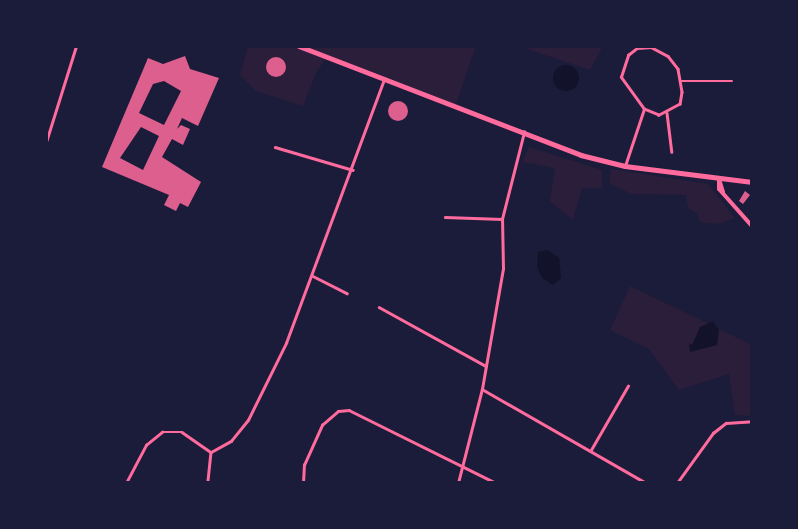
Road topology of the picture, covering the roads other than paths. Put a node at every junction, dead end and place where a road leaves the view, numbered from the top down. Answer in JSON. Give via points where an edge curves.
{"nodes":[{"id":1,"x":76,"y":46,"type":"edge"},
{"id":2,"x":299,"y":46,"type":"edge"},
{"id":3,"x":384,"y":79,"type":"junction"},
{"id":4,"x":681,"y":81,"type":"junction"},
{"id":5,"x":732,"y":81,"type":"dead end"},
{"id":6,"x":644,"y":109,"type":"junction"},
{"id":7,"x":667,"y":113,"type":"junction"},
{"id":8,"x":524,"y":132,"type":"junction"},
{"id":9,"x":46,"y":142,"type":"edge"},
{"id":10,"x":275,"y":147,"type":"dead end"},
{"id":11,"x":672,"y":152,"type":"dead end"},
{"id":12,"x":625,"y":166,"type":"junction"},
{"id":13,"x":354,"y":170,"type":"junction"},
{"id":14,"x":719,"y":179,"type":"junction"},
{"id":15,"x":752,"y":182,"type":"edge"},
{"id":16,"x":445,"y":217,"type":"dead end"},
{"id":17,"x":502,"y":219,"type":"junction"},
{"id":18,"x":752,"y":226,"type":"edge"},
{"id":19,"x":313,"y":276,"type":"junction"},
{"id":20,"x":347,"y":292,"type":"dead end"},
{"id":21,"x":380,"y":307,"type":"dead end"},
{"id":22,"x":486,"y":366,"type":"junction"},
{"id":23,"x":628,"y":386,"type":"dead end"},
{"id":24,"x":482,"y":389,"type":"junction"},
{"id":25,"x":752,"y":421,"type":"edge"},
{"id":26,"x":591,"y":450,"type":"junction"},
{"id":27,"x":211,"y":452,"type":"junction"},
{"id":28,"x":464,"y":468,"type":"junction"},
{"id":29,"x":126,"y":483,"type":"edge"},
{"id":30,"x":208,"y":483,"type":"edge"},
{"id":31,"x":303,"y":483,"type":"edge"},
{"id":32,"x":458,"y":483,"type":"edge"},
{"id":33,"x":496,"y":483,"type":"edge"},
{"id":34,"x":646,"y":483,"type":"edge"},
{"id":35,"x":677,"y":483,"type":"edge"}],
"edges":[{"from":1,"to":9,"type":"street"},
{"from":2,"to":3,"type":"highway"},
{"from":3,"to":8,"type":"highway"},
{"from":3,"to":13,"type":"street"},
{"from":4,"to":5,"type":"street"},
{"from":4,"to":6,"type":"street","via":[[668,56],[651,47],[637,48],[621,66],[621,77]]},
{"from":4,"to":7,"type":"street","via":[[680,104]]},
{"from":6,"to":7,"type":"street"},
{"from":6,"to":12,"type":"street"},
{"from":7,"to":11,"type":"street"},
{"from":8,"to":12,"type":"highway"},
{"from":8,"to":17,"type":"street"},
{"from":10,"to":13,"type":"street"},
{"from":12,"to":14,"type":"highway"},
{"from":13,"to":19,"type":"street"},
{"from":14,"to":15,"type":"highway"},
{"from":14,"to":18,"type":"main road","via":[[723,192]]},
{"from":16,"to":17,"type":"street"},
{"from":17,"to":22,"type":"street","via":[[503,269]]},
{"from":19,"to":20,"type":"street"},
{"from":19,"to":27,"type":"street","via":[[248,420],[231,441]]},
{"from":21,"to":22,"type":"street"},
{"from":22,"to":24,"type":"street"},
{"from":23,"to":26,"type":"street"},
{"from":24,"to":26,"type":"street"},
{"from":24,"to":28,"type":"street"},
{"from":25,"to":35,"type":"street","via":[[726,423],[714,433]]},
{"from":26,"to":34,"type":"street"},
{"from":27,"to":29,"type":"street","via":[[182,432],[162,432],[146,444]]},
{"from":27,"to":30,"type":"street"},
{"from":28,"to":31,"type":"street","via":[[349,410],[338,411],[322,425],[304,465]]},
{"from":28,"to":32,"type":"street"},
{"from":28,"to":33,"type":"street"}]}
